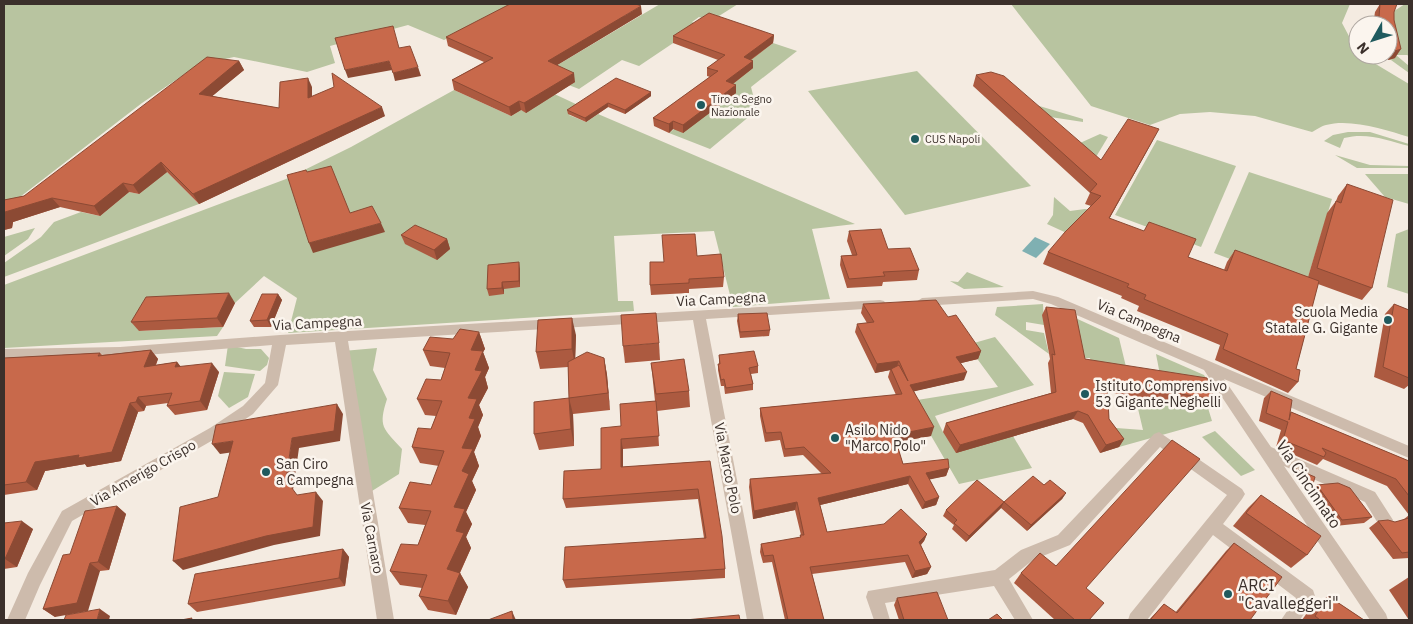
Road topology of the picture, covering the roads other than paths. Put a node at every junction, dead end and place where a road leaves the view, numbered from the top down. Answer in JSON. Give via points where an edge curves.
{"nodes":[{"id":1,"x":908,"y":302,"type":"edge"},
{"id":2,"x":891,"y":303,"type":"edge"},
{"id":3,"x":699,"y":316,"type":"junction"},
{"id":4,"x":341,"y":337,"type":"junction"},
{"id":5,"x":280,"y":340,"type":"junction"},
{"id":6,"x":5,"y":356,"type":"edge"},
{"id":7,"x":1210,"y":368,"type":"junction"},
{"id":8,"x":1265,"y":451,"type":"junction"},
{"id":9,"x":1409,"y":452,"type":"edge"},
{"id":10,"x":1385,"y":520,"type":"edge"},
{"id":11,"x":1212,"y":525,"type":"junction"},
{"id":12,"x":998,"y":577,"type":"junction"},
{"id":13,"x":16,"y":620,"type":"edge"},
{"id":14,"x":386,"y":620,"type":"edge"},
{"id":15,"x":756,"y":620,"type":"edge"},
{"id":16,"x":882,"y":620,"type":"edge"},
{"id":17,"x":1025,"y":620,"type":"edge"},
{"id":18,"x":1136,"y":620,"type":"edge"},
{"id":19,"x":1290,"y":620,"type":"edge"},
{"id":20,"x":1380,"y":620,"type":"edge"}],
"edges":[{"from":1,"to":7,"type":"street","name":"Via Campegna","via":[[1033,295],[1054,300]]},
{"from":2,"to":3,"type":"street","name":"Via Campegna"},
{"from":3,"to":4,"type":"street","name":"Via Campegna"},
{"from":3,"to":15,"type":"street","name":"Via Marco Polo"},
{"from":4,"to":5,"type":"street","name":"Via Campegna"},
{"from":4,"to":14,"type":"street","name":"Via Carnaro","via":[[359,467]]},
{"from":5,"to":6,"type":"street","name":"Via Campegna","via":[[120,352]]},
{"from":5,"to":13,"type":"street","name":"Via Amerigo Crispo","via":[[271,385],[248,410],[67,516]]},
{"from":7,"to":8,"type":"street","name":"Via Cincinnato"},
{"from":7,"to":9,"type":"street","name":"Via Campegna"},
{"from":8,"to":10,"type":"street","via":[[1370,497]]},
{"from":8,"to":20,"type":"street","name":"Via Cincinnato"},
{"from":11,"to":12,"type":"street","via":[[1237,494],[1159,438],[1064,540],[1027,556]]},
{"from":11,"to":18,"type":"street"},
{"from":11,"to":19,"type":"street","via":[[1307,596]]},
{"from":12,"to":16,"type":"street","via":[[874,597]]},
{"from":12,"to":17,"type":"street"}]}
